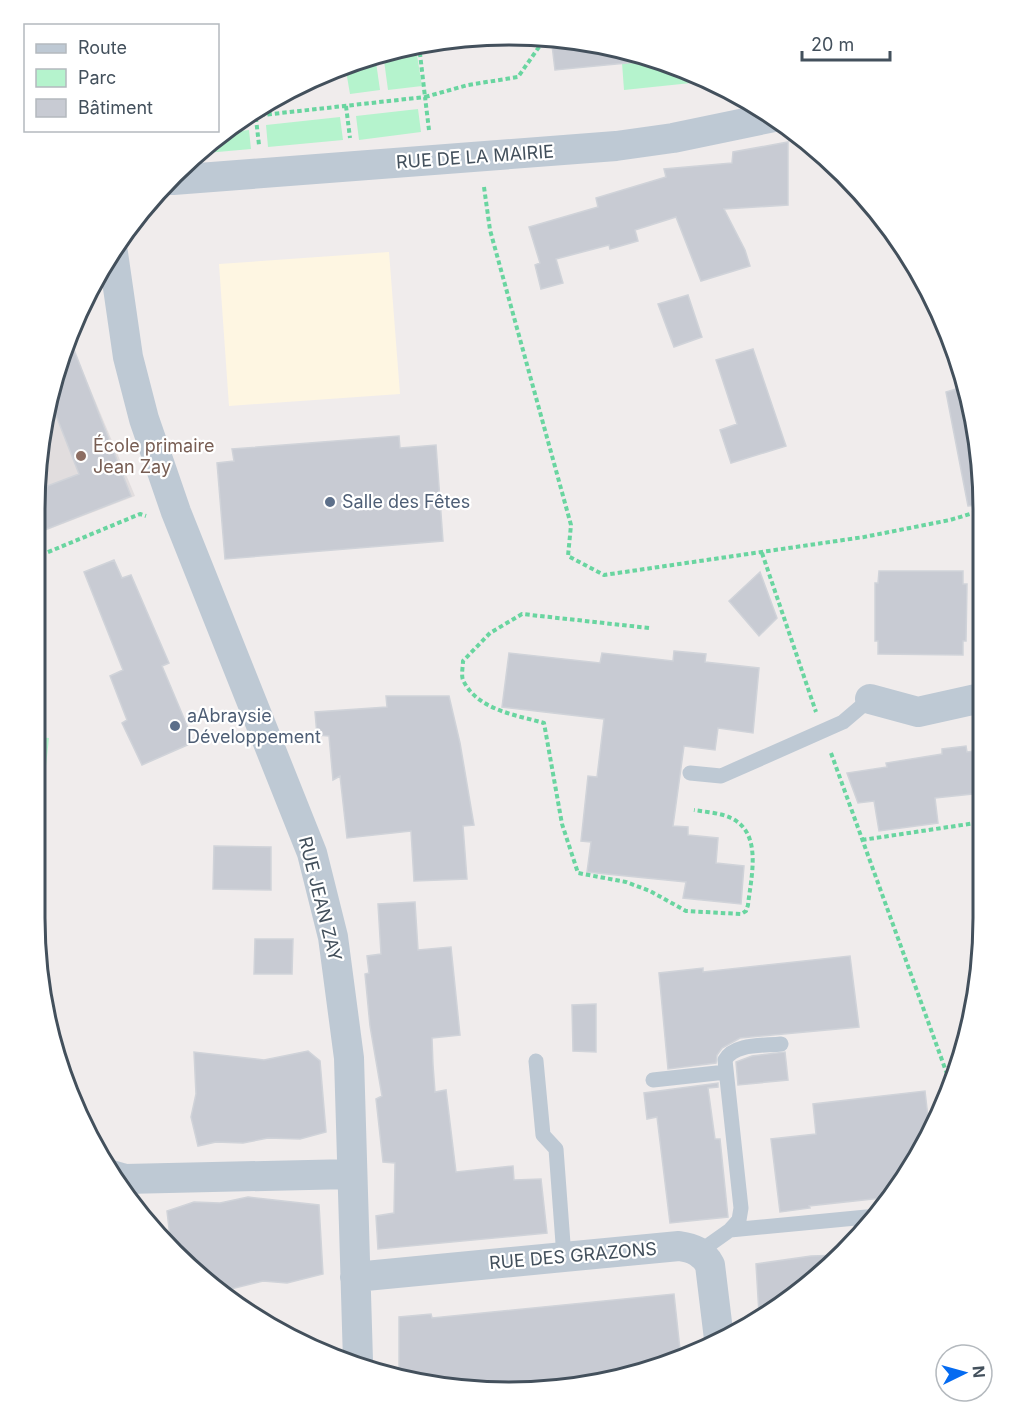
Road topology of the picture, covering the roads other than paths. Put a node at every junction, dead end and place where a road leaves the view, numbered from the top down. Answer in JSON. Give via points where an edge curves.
{"nodes":[{"id":1,"x":761,"y":120,"type":"edge"},
{"id":2,"x":183,"y":179,"type":"edge"},
{"id":3,"x":115,"y":265,"type":"edge"},
{"id":4,"x":870,"y":699,"type":"joint"},
{"id":5,"x":973,"y":700,"type":"edge"},
{"id":6,"x":690,"y":773,"type":"dead end"},
{"id":7,"x":781,"y":1044,"type":"dead end"},
{"id":8,"x":536,"y":1061,"type":"dead end"},
{"id":9,"x":726,"y":1072,"type":"junction"},
{"id":10,"x":653,"y":1080,"type":"dead end"},
{"id":11,"x":352,"y":1174,"type":"junction"},
{"id":12,"x":128,"y":1183,"type":"edge"},
{"id":13,"x":863,"y":1217,"type":"edge"},
{"id":14,"x":730,"y":1230,"type":"junction"},
{"id":15,"x":699,"y":1252,"type":"junction"},
{"id":16,"x":564,"y":1257,"type":"junction"},
{"id":17,"x":355,"y":1277,"type":"junction"},
{"id":18,"x":718,"y":1332,"type":"edge"},
{"id":19,"x":358,"y":1356,"type":"edge"}],
"edges":[{"from":1,"to":2,"type":"street","name":"RUE DE LA MAIRIE","via":[[616,146]]},
{"from":3,"to":11,"type":"street","name":"RUE JEAN ZAY","via":[[128,357],[144,419],[176,512],[314,863],[333,937],[349,1058]]},
{"from":4,"to":5,"type":"street","via":[[918,712]]},
{"from":4,"to":6,"type":"lane","via":[[843,722],[721,776]]},
{"from":7,"to":9,"type":"lane","via":[[731,1052],[724,1060]]},
{"from":8,"to":16,"type":"lane","via":[[543,1136],[556,1149]]},
{"from":9,"to":10,"type":"lane"},
{"from":9,"to":14,"type":"lane","via":[[741,1208],[739,1220]]},
{"from":11,"to":12,"type":"street"},
{"from":11,"to":17,"type":"street","name":"RUE JEAN ZAY"},
{"from":13,"to":14,"type":"lane"},
{"from":14,"to":15,"type":"lane"},
{"from":15,"to":16,"type":"street","name":"RUE DES GRAZONS","via":[[679,1246]]},
{"from":15,"to":18,"type":"street","via":[[706,1258],[712,1275]]},
{"from":16,"to":17,"type":"street","name":"RUE DES GRAZONS"},
{"from":17,"to":19,"type":"street","name":"RUE JEAN ZAY"}]}
